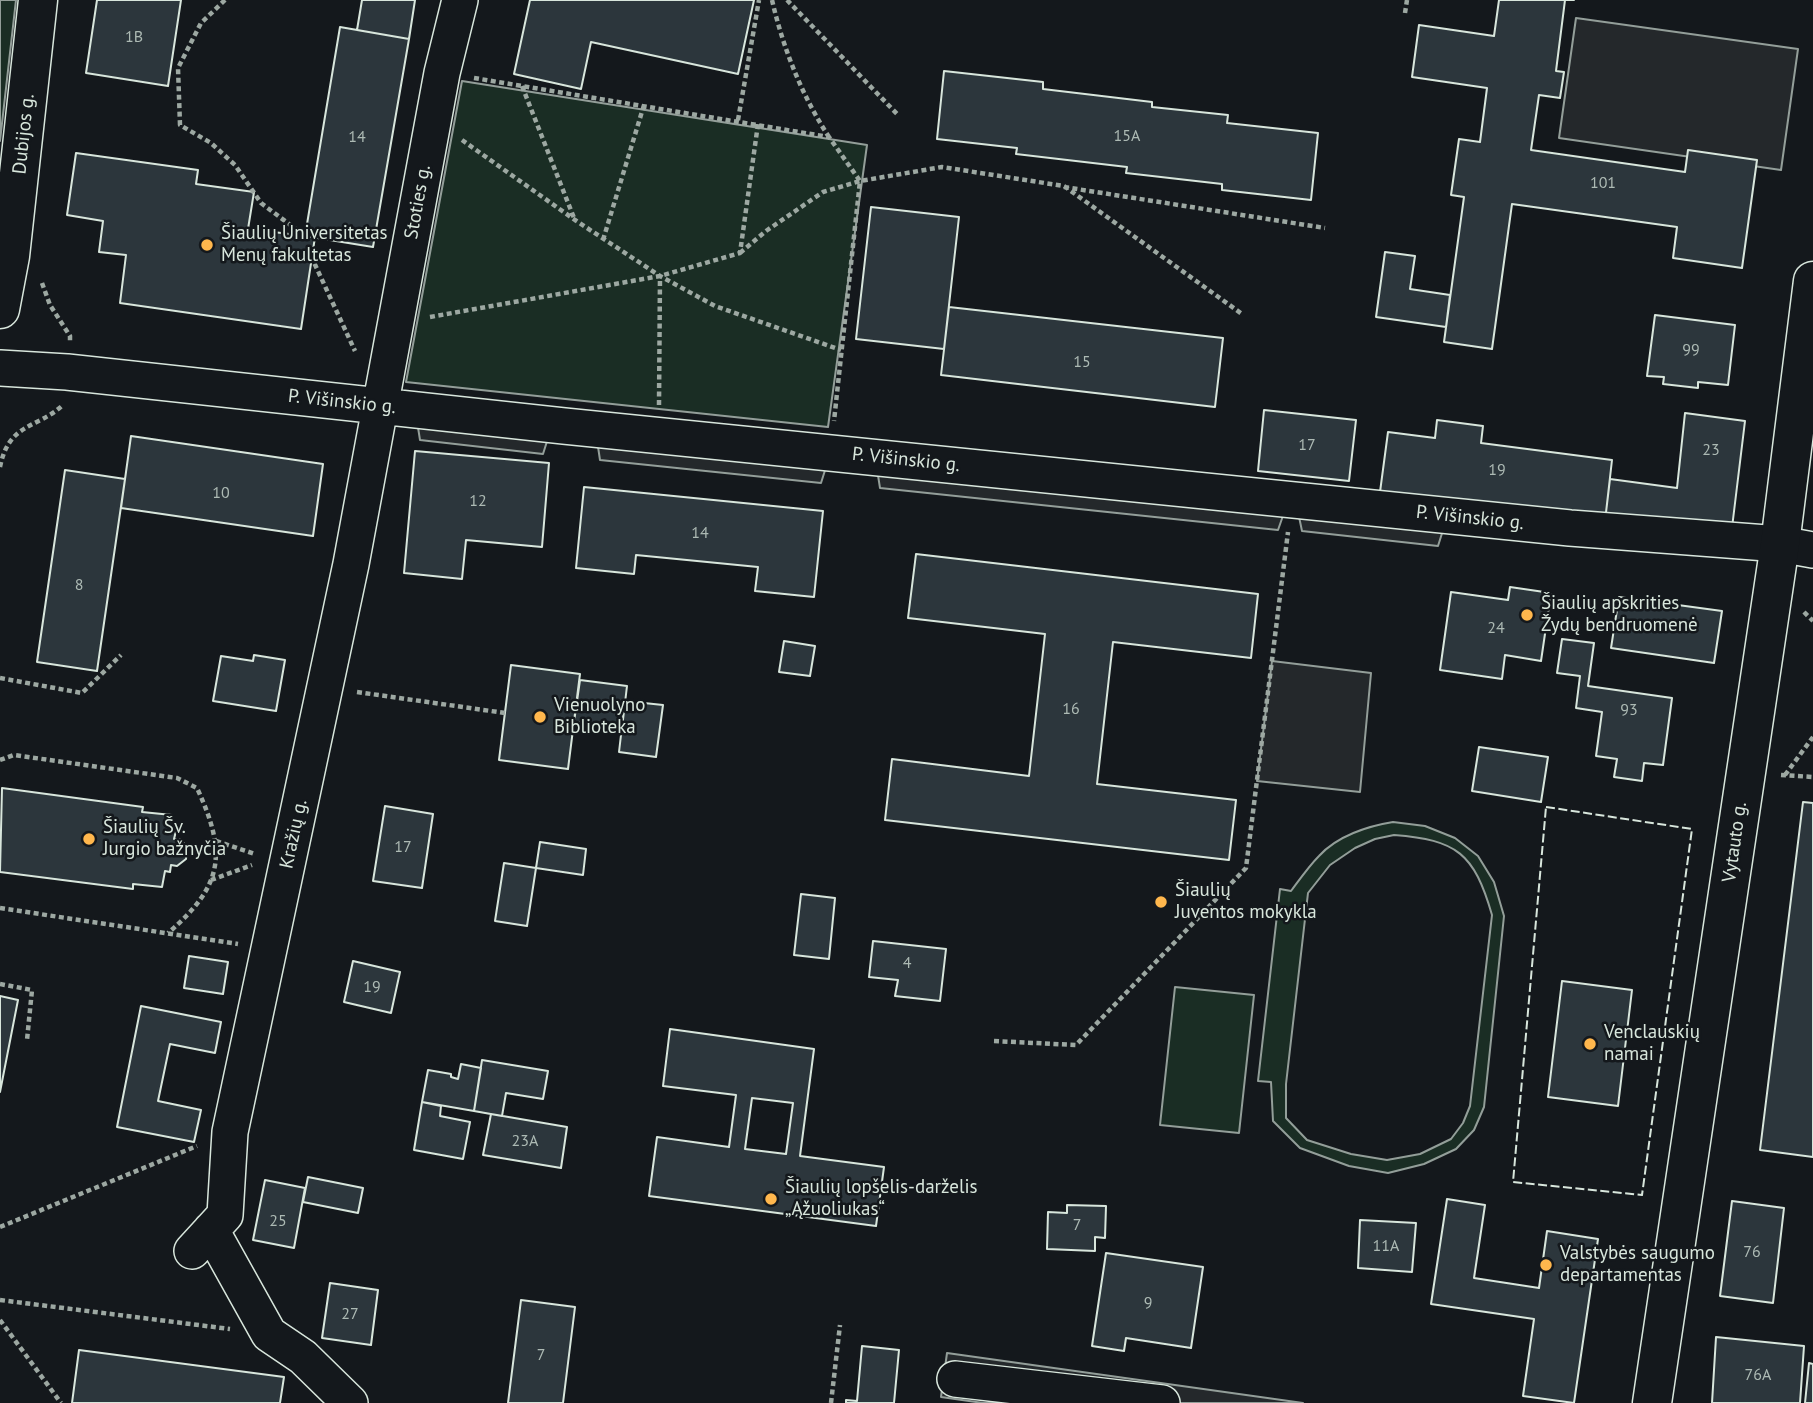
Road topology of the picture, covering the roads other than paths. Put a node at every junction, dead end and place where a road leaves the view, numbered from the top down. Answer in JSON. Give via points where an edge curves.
{"nodes":[{"id":1,"x":38,"y":0,"type":"edge"},
{"id":2,"x":460,"y":0,"type":"edge"},
{"id":3,"x":1813,"y":281,"type":"edge"},
{"id":4,"x":0,"y":309,"type":"edge"},
{"id":5,"x":0,"y":368,"type":"edge"},
{"id":6,"x":380,"y":405,"type":"junction"},
{"id":7,"x":1796,"y":547,"type":"edge"},
{"id":8,"x":955,"y":1379,"type":"dead end"},
{"id":9,"x":350,"y":1403,"type":"edge"},
{"id":10,"x":1162,"y":1403,"type":"edge"},
{"id":11,"x":1652,"y":1403,"type":"edge"}],
"edges":[{"from":1,"to":4,"type":"main road","name":"Dubijos g."},
{"from":2,"to":6,"type":"street","name":"Stoties g.","via":[[442,73]]},
{"from":3,"to":7,"type":"main road","name":"Vytauto g."},
{"from":5,"to":6,"type":"street","name":"P. Višinskio g."},
{"from":6,"to":7,"type":"street","name":"P. Višinskio g.","via":[[1570,528]]},
{"from":6,"to":9,"type":"street","name":"Kražių g.","via":[[325,688],[278,862],[269,950],[230,1132],[225,1215],[201,1241],[269,1334],[303,1357]]},
{"from":7,"to":11,"type":"main road","name":"Vytauto g."},
{"from":8,"to":10,"type":"street"}]}
